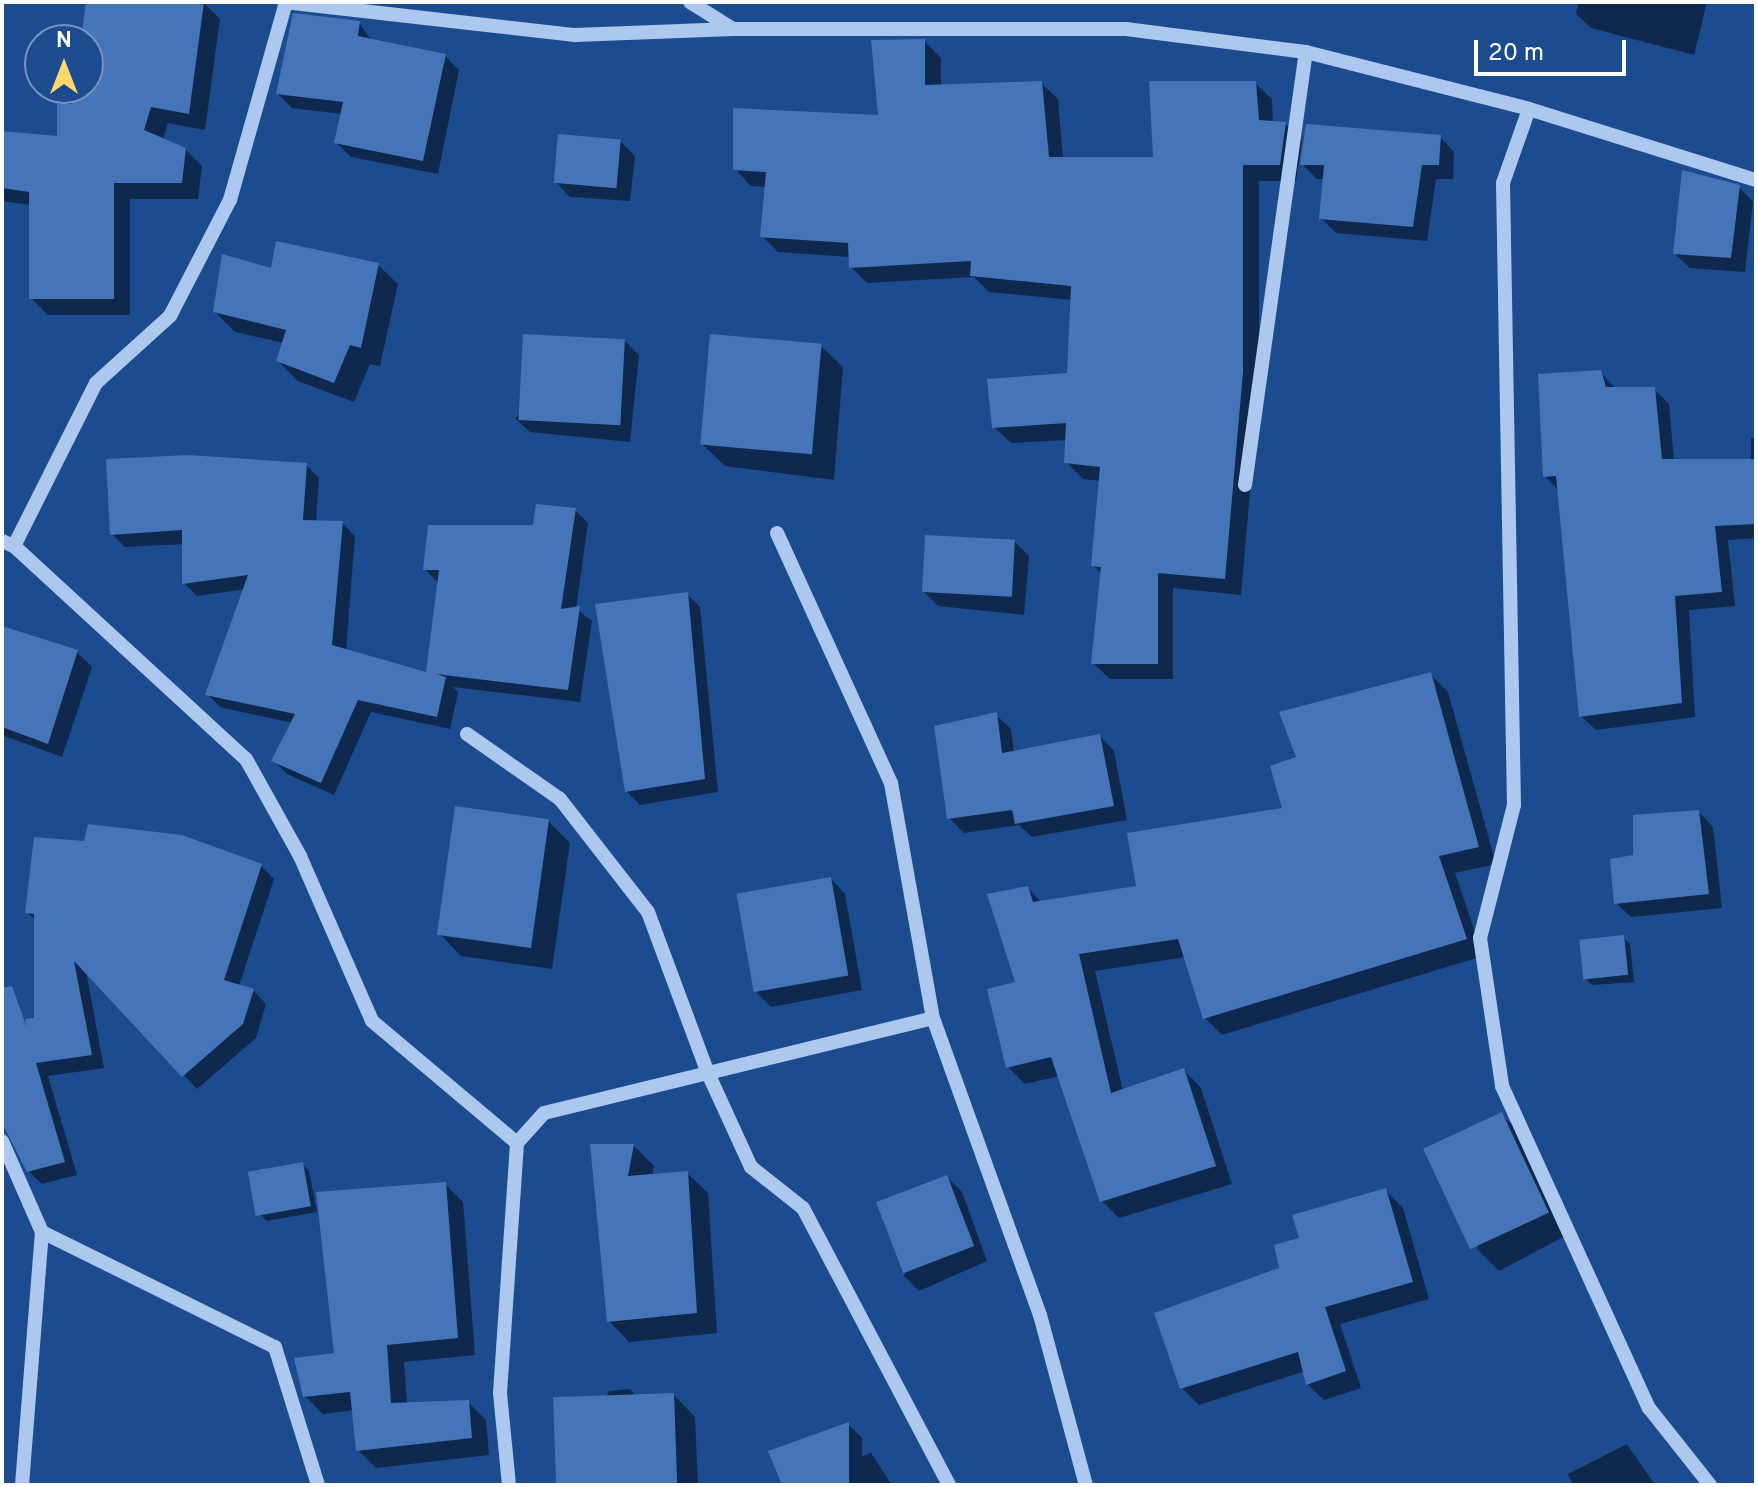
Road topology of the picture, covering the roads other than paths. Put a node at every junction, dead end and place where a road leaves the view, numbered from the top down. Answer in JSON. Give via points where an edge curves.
{"nodes":[{"id":1,"x":286,"y":2,"type":"edge"},
{"id":2,"x":690,"y":2,"type":"edge"},
{"id":3,"x":733,"y":29,"type":"junction"},
{"id":4,"x":1306,"y":52,"type":"junction"},
{"id":5,"x":1529,"y":109,"type":"junction"},
{"id":6,"x":1756,"y":180,"type":"edge"},
{"id":7,"x":1245,"y":485,"type":"dead end"},
{"id":8,"x":777,"y":533,"type":"dead end"},
{"id":9,"x":8,"y":543,"type":"edge"},
{"id":10,"x":467,"y":734,"type":"dead end"},
{"id":11,"x":933,"y":1018,"type":"junction"},
{"id":12,"x":707,"y":1071,"type":"junction"},
{"id":13,"x":2,"y":1141,"type":"edge"},
{"id":14,"x":517,"y":1143,"type":"junction"},
{"id":15,"x":42,"y":1232,"type":"junction"},
{"id":16,"x":22,"y":1485,"type":"edge"},
{"id":17,"x":318,"y":1485,"type":"edge"},
{"id":18,"x":509,"y":1485,"type":"edge"},
{"id":19,"x":949,"y":1485,"type":"edge"},
{"id":20,"x":1086,"y":1485,"type":"edge"},
{"id":21,"x":1710,"y":1485,"type":"edge"}],
"edges":[{"from":1,"to":3,"type":"street","via":[[575,35]]},
{"from":1,"to":9,"type":"street","via":[[230,200],[170,316],[96,383]]},
{"from":2,"to":3,"type":"street"},
{"from":3,"to":4,"type":"street","via":[[1126,29]]},
{"from":4,"to":5,"type":"street"},
{"from":4,"to":7,"type":"street"},
{"from":5,"to":6,"type":"street"},
{"from":5,"to":21,"type":"street","via":[[1503,183],[1514,805],[1480,938],[1502,1086],[1649,1408]]},
{"from":8,"to":11,"type":"street","via":[[891,783]]},
{"from":9,"to":14,"type":"street","via":[[246,759],[300,856],[372,1021]]},
{"from":10,"to":12,"type":"street","via":[[560,799],[648,912]]},
{"from":11,"to":12,"type":"street"},
{"from":11,"to":20,"type":"street","via":[[1040,1315]]},
{"from":12,"to":14,"type":"street","via":[[544,1113]]},
{"from":12,"to":19,"type":"street","via":[[751,1167],[803,1208]]},
{"from":13,"to":15,"type":"street"},
{"from":14,"to":18,"type":"street","via":[[500,1393]]},
{"from":15,"to":16,"type":"street"},
{"from":15,"to":17,"type":"street","via":[[275,1347]]}]}
